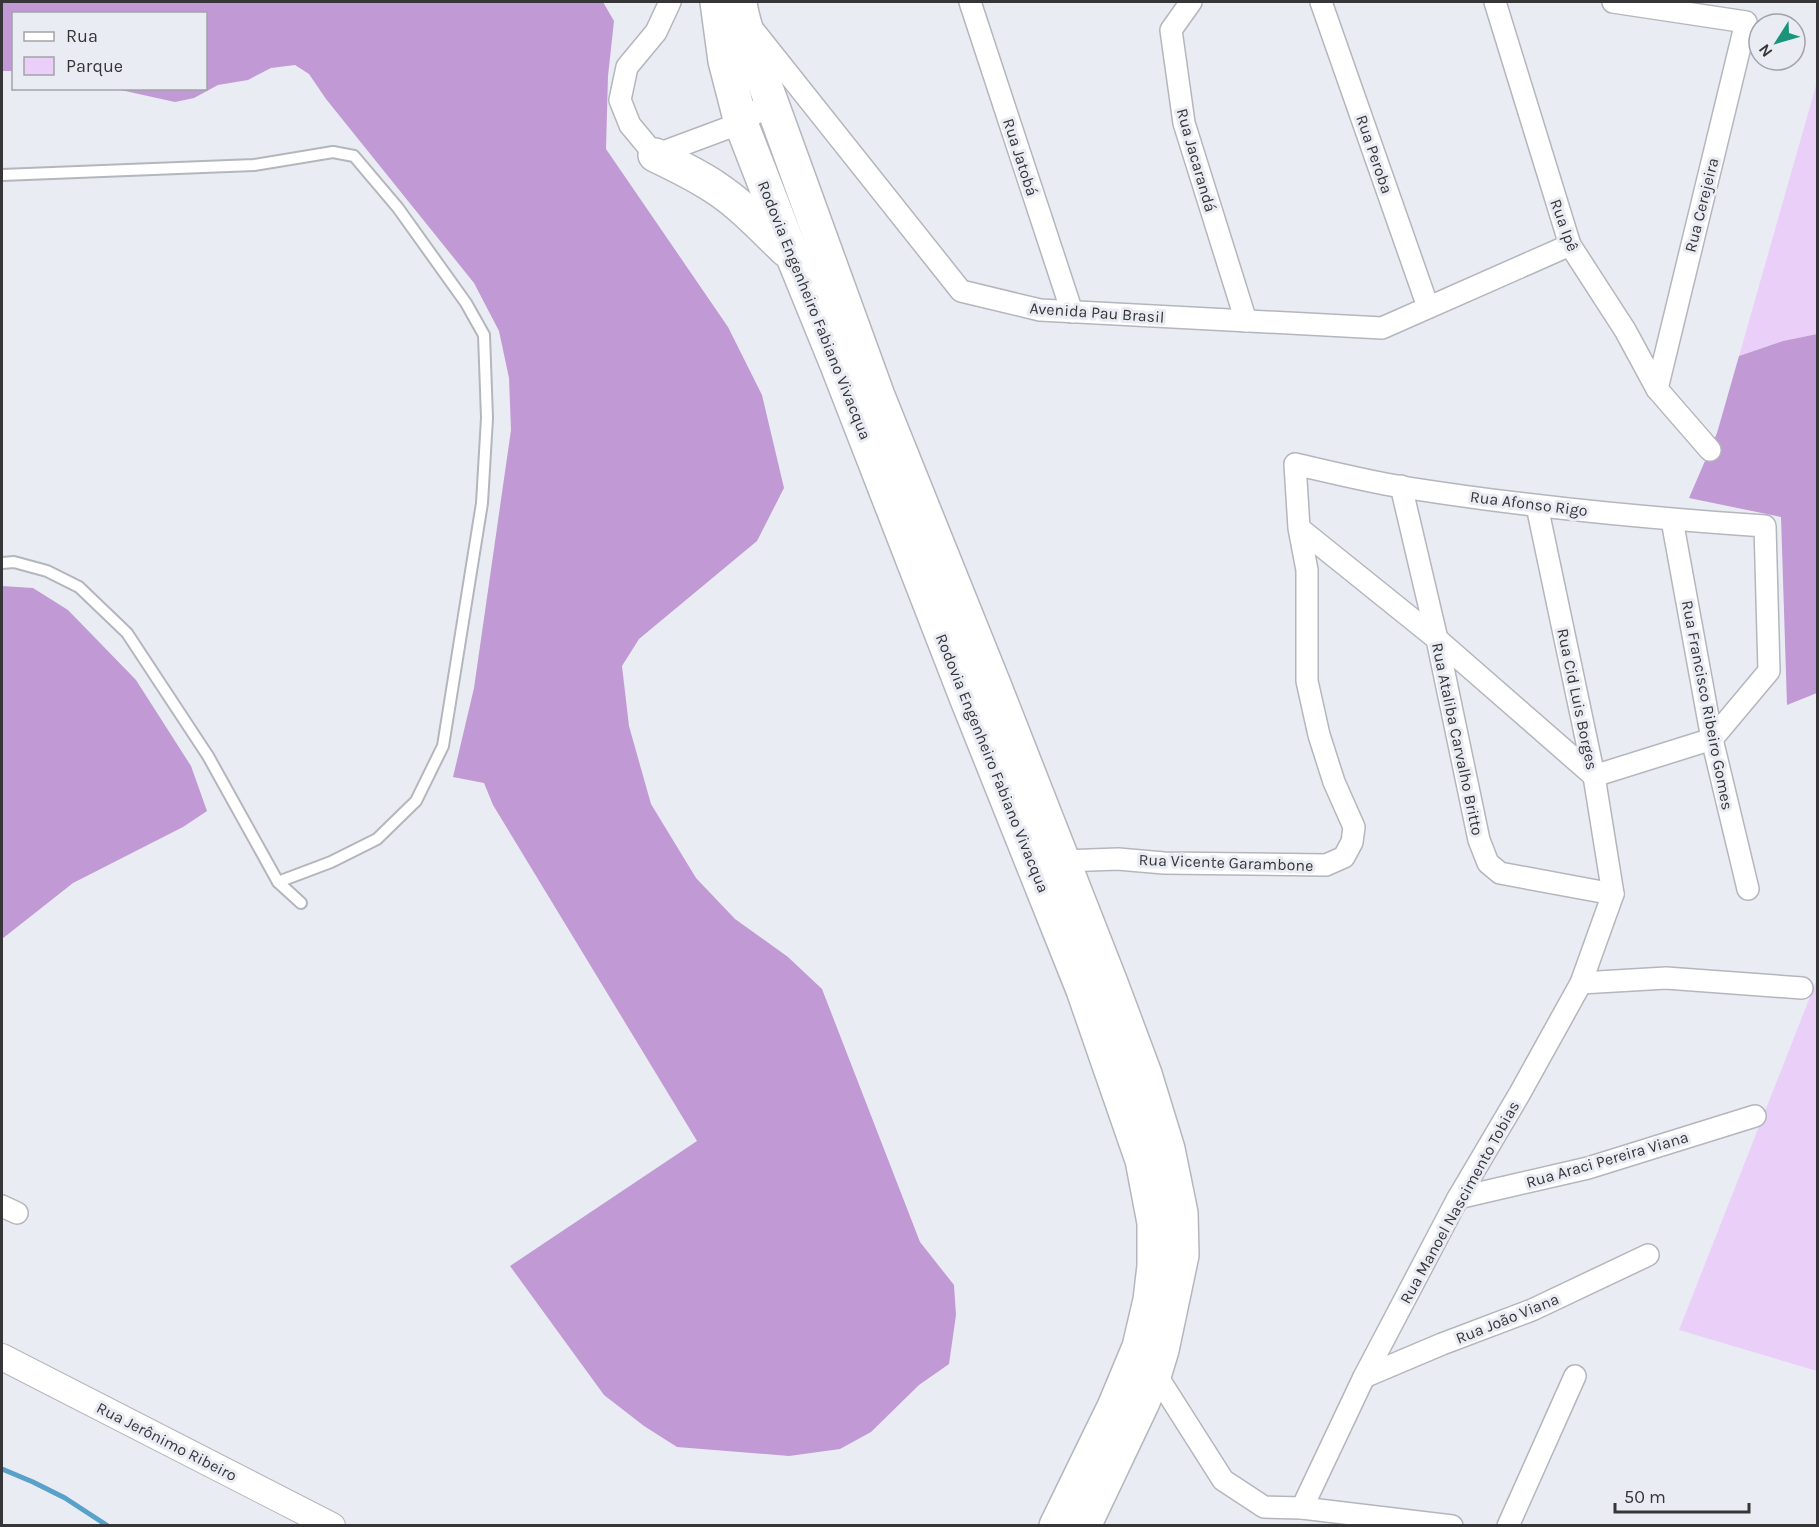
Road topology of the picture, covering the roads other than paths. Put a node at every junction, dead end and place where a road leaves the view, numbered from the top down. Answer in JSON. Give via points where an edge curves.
{"nodes":[{"id":1,"x":670,"y":2,"type":"edge"},
{"id":2,"x":970,"y":2,"type":"edge"},
{"id":3,"x":1191,"y":2,"type":"edge"},
{"id":4,"x":1321,"y":2,"type":"edge"},
{"id":5,"x":1495,"y":2,"type":"edge"},
{"id":6,"x":1613,"y":2,"type":"edge"},
{"id":7,"x":733,"y":6,"type":"edge"},
{"id":8,"x":770,"y":97,"type":"junction"},
{"id":9,"x":741,"y":123,"type":"junction"},
{"id":10,"x":655,"y":155,"type":"junction"},
{"id":11,"x":2,"y":175,"type":"edge"},
{"id":12,"x":1570,"y":245,"type":"junction"},
{"id":13,"x":793,"y":256,"type":"junction"},
{"id":14,"x":1428,"y":307,"type":"junction"},
{"id":15,"x":1072,"y":312,"type":"junction"},
{"id":16,"x":1246,"y":321,"type":"junction"},
{"id":17,"x":837,"y":365,"type":"junction"},
{"id":18,"x":1657,"y":389,"type":"junction"},
{"id":19,"x":878,"y":396,"type":"junction"},
{"id":20,"x":1710,"y":450,"type":"dead end"},
{"id":21,"x":1295,"y":465,"type":"joint"},
{"id":22,"x":1401,"y":486,"type":"junction"},
{"id":23,"x":1537,"y":506,"type":"junction"},
{"id":24,"x":1672,"y":520,"type":"junction"},
{"id":25,"x":1299,"y":528,"type":"junction"},
{"id":26,"x":2,"y":563,"type":"edge"},
{"id":27,"x":1437,"y":639,"type":"junction"},
{"id":28,"x":980,"y":692,"type":"junction"},
{"id":29,"x":1712,"y":739,"type":"junction"},
{"id":30,"x":1594,"y":776,"type":"junction"},
{"id":31,"x":1063,"y":861,"type":"junction"},
{"id":32,"x":278,"y":882,"type":"junction"},
{"id":33,"x":1748,"y":889,"type":"dead end"},
{"id":34,"x":1613,"y":894,"type":"junction"},
{"id":35,"x":301,"y":903,"type":"dead end"},
{"id":36,"x":1581,"y":983,"type":"junction"},
{"id":37,"x":1097,"y":986,"type":"junction"},
{"id":38,"x":1802,"y":988,"type":"dead end"},
{"id":39,"x":1755,"y":1116,"type":"dead end"},
{"id":40,"x":1458,"y":1198,"type":"junction"},
{"id":41,"x":1648,"y":1255,"type":"dead end"},
{"id":42,"x":2,"y":1357,"type":"edge"},
{"id":43,"x":1155,"y":1373,"type":"junction"},
{"id":44,"x":1575,"y":1376,"type":"dead end"},
{"id":45,"x":1364,"y":1377,"type":"junction"},
{"id":46,"x":1302,"y":1508,"type":"junction"},
{"id":47,"x":332,"y":1526,"type":"edge"},
{"id":48,"x":1056,"y":1526,"type":"edge"},
{"id":49,"x":1084,"y":1526,"type":"edge"},
{"id":50,"x":1452,"y":1526,"type":"edge"},
{"id":51,"x":1508,"y":1526,"type":"edge"}],
"edges":[{"from":1,"to":10,"type":"street","via":[[656,32],[627,67],[620,100],[630,125]]},
{"from":2,"to":15,"type":"street","name":"Rua Jatobá"},
{"from":3,"to":16,"type":"street","name":"Rua Jacarandá","via":[[1170,30],[1184,123]]},
{"from":4,"to":14,"type":"street","name":"Rua Peroba"},
{"from":5,"to":12,"type":"street","name":"Rua Ipê"},
{"from":6,"to":18,"type":"street","name":"Rua Cerejeira","via":[[1746,22]]},
{"from":7,"to":8,"type":"highway","name":"Rodovia Engenheiro Fabiano Vivacqua"},
{"from":7,"to":9,"type":"highway","name":"Rodovia Engenheiro Fabiano Vivacqua","via":[[725,61]]},
{"from":7,"to":15,"type":"street","name":"Avenida Pau Brasil","via":[[961,291],[1040,310]]},
{"from":8,"to":9,"type":"street"},
{"from":8,"to":19,"type":"highway","name":"Rodovia Engenheiro Fabiano Vivacqua"},
{"from":9,"to":10,"type":"street"},
{"from":9,"to":13,"type":"highway","name":"Rodovia Engenheiro Fabiano Vivacqua"},
{"from":10,"to":13,"type":"highway","via":[[716,188]]},
{"from":11,"to":32,"type":"lane","via":[[255,165],[333,152],[354,156],[398,208],[466,303],[484,335],[487,418],[482,503],[443,746],[416,801],[377,839]]},
{"from":12,"to":14,"type":"street","name":"Avenida Pau Brasil"},
{"from":12,"to":18,"type":"street","name":"Rua Ipê","via":[[1625,330]]},
{"from":13,"to":17,"type":"highway","name":"Rodovia Engenheiro Fabiano Vivacqua"},
{"from":14,"to":16,"type":"street","name":"Avenida Pau Brasil","via":[[1382,328]]},
{"from":15,"to":16,"type":"street","name":"Avenida Pau Brasil"},
{"from":17,"to":19,"type":"highway"},
{"from":17,"to":28,"type":"highway","name":"Rodovia Engenheiro Fabiano Vivacqua"},
{"from":18,"to":20,"type":"street","name":"Rua Ipê"},
{"from":19,"to":28,"type":"highway","name":"Rodovia Engenheiro Fabiano Vivacqua"},
{"from":21,"to":22,"type":"street","name":"Rua Afonso Rigo"},
{"from":21,"to":25,"type":"street","name":"Rua Vicente Garambone"},
{"from":22,"to":23,"type":"street","name":"Rua Afonso Rigo"},
{"from":22,"to":27,"type":"street","name":"Rua Ataliba Carvalho Britto"},
{"from":23,"to":24,"type":"street","name":"Rua Afonso Rigo"},
{"from":23,"to":30,"type":"street","name":"Rua Cid Luis Borges"},
{"from":24,"to":29,"type":"street","name":"Rua Francisco Ribeiro Gomes"},
{"from":24,"to":29,"type":"street","name":"Rua Afonso Rigo","via":[[1765,526],[1769,671]]},
{"from":25,"to":27,"type":"street"},
{"from":25,"to":31,"type":"street","name":"Rua Vicente Garambone","via":[[1307,570],[1306,681],[1334,782],[1354,827],[1344,857],[1326,865]]},
{"from":26,"to":32,"type":"lane","via":[[14,562],[47,571],[79,587],[127,633],[208,756]]},
{"from":27,"to":30,"type":"street"},
{"from":27,"to":34,"type":"street","name":"Rua Ataliba Carvalho Britto","via":[[1479,840],[1488,863],[1500,873]]},
{"from":28,"to":31,"type":"highway","name":"Rodovia Engenheiro Fabiano Vivacqua"},
{"from":28,"to":37,"type":"highway","name":"Rodovia Engenheiro Fabiano Vivacqua"},
{"from":29,"to":30,"type":"street"},
{"from":29,"to":33,"type":"street","name":"Rua Francisco Ribeiro Gomes"},
{"from":30,"to":34,"type":"street","name":"Rua Cid Luis Borges"},
{"from":31,"to":37,"type":"highway","name":"Rodovia Engenheiro Fabiano Vivacqua"},
{"from":32,"to":35,"type":"lane"},
{"from":34,"to":36,"type":"street","name":"Rua Manoel Nascimento Tobias"},
{"from":36,"to":38,"type":"street","via":[[1666,978]]},
{"from":36,"to":40,"type":"street","name":"Rua Manoel Nascimento Tobias"},
{"from":37,"to":43,"type":"highway","name":"Rodovia Engenheiro Fabiano Vivacqua","via":[[1145,1074],[1168,1149],[1181,1213],[1182,1255]]},
{"from":37,"to":48,"type":"highway","name":"Rodovia Engenheiro Fabiano Vivacqua","via":[[1142,1160],[1154,1223],[1154,1266],[1139,1347]]},
{"from":39,"to":40,"type":"street","name":"Rua Araci Pereira Viana","via":[[1588,1168]]},
{"from":40,"to":45,"type":"street","name":"Rua Manoel Nascimento Tobias"},
{"from":41,"to":45,"type":"street","name":"Rua João Viana","via":[[1532,1310]]},
{"from":42,"to":47,"type":"street","name":"Rua Jerônimo Ribeiro"},
{"from":43,"to":46,"type":"street","via":[[1223,1480],[1264,1507]]},
{"from":43,"to":49,"type":"highway","name":"Rodovia Engenheiro Fabiano Vivacqua"},
{"from":44,"to":51,"type":"street"},
{"from":45,"to":46,"type":"street","name":"Rua Manoel Nascimento Tobias"},
{"from":46,"to":50,"type":"street"}]}
